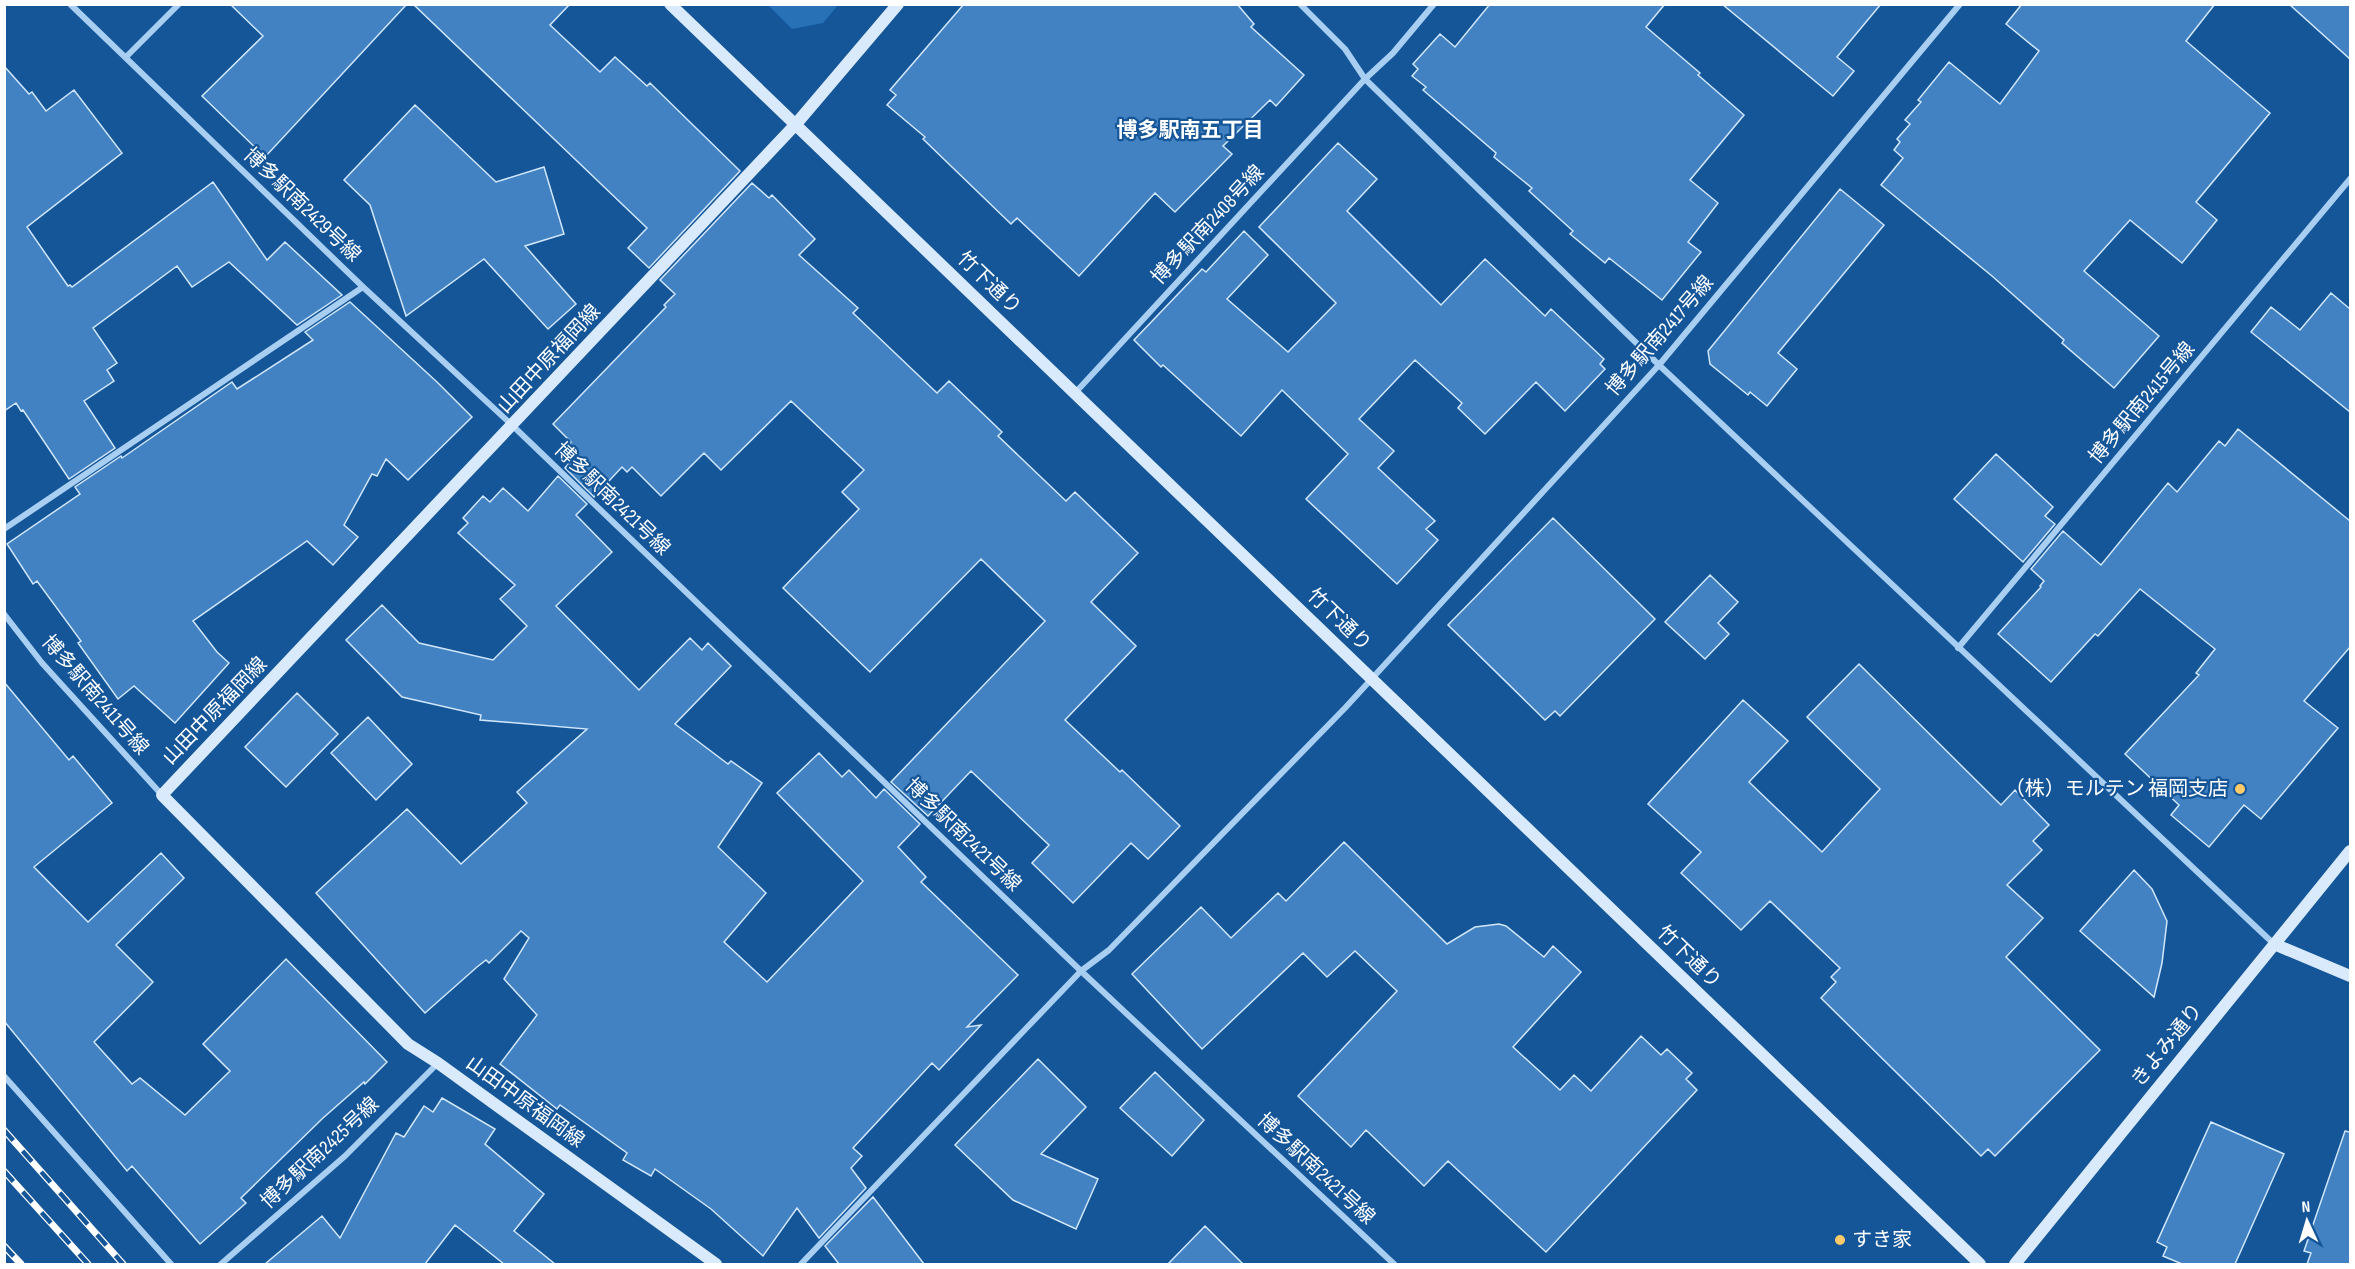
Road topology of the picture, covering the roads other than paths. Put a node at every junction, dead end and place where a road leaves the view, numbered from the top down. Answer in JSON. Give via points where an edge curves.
{"nodes":[{"id":1,"x":70,"y":4,"type":"edge"},
{"id":2,"x":178,"y":4,"type":"edge"},
{"id":3,"x":670,"y":4,"type":"edge"},
{"id":4,"x":898,"y":4,"type":"edge"},
{"id":5,"x":1300,"y":4,"type":"edge"},
{"id":6,"x":1434,"y":4,"type":"edge"},
{"id":7,"x":1960,"y":4,"type":"edge"},
{"id":8,"x":126,"y":57,"type":"junction"},
{"id":9,"x":1365,"y":78,"type":"junction"},
{"id":10,"x":796,"y":124,"type":"junction"},
{"id":11,"x":2350,"y":179,"type":"edge"},
{"id":12,"x":363,"y":287,"type":"junction"},
{"id":13,"x":1659,"y":365,"type":"junction"},
{"id":14,"x":1076,"y":393,"type":"junction"},
{"id":15,"x":513,"y":426,"type":"junction"},
{"id":16,"x":4,"y":529,"type":"edge"},
{"id":17,"x":4,"y":614,"type":"edge"},
{"id":18,"x":1958,"y":648,"type":"junction"},
{"id":19,"x":1372,"y":679,"type":"junction"},
{"id":20,"x":162,"y":795,"type":"junction"},
{"id":21,"x":2350,"y":851,"type":"edge"},
{"id":22,"x":2274,"y":944,"type":"junction"},
{"id":23,"x":1081,"y":971,"type":"junction"},
{"id":24,"x":2350,"y":976,"type":"edge"},
{"id":25,"x":438,"y":1063,"type":"junction"},
{"id":26,"x":4,"y":1076,"type":"edge"},
{"id":27,"x":171,"y":1264,"type":"edge"},
{"id":28,"x":221,"y":1264,"type":"edge"},
{"id":29,"x":716,"y":1264,"type":"edge"},
{"id":30,"x":801,"y":1264,"type":"edge"},
{"id":31,"x":1394,"y":1264,"type":"edge"},
{"id":32,"x":1980,"y":1264,"type":"edge"},
{"id":33,"x":2015,"y":1264,"type":"edge"}],
"edges":[{"from":1,"to":8,"type":"street","name":"博多駅南2429号線"},
{"from":2,"to":8,"type":"street"},
{"from":3,"to":10,"type":"street","name":"竹下通り"},
{"from":4,"to":10,"type":"street","name":"山田中原福岡線"},
{"from":5,"to":9,"type":"street","via":[[1345,49]]},
{"from":6,"to":9,"type":"street","via":[[1393,53]]},
{"from":7,"to":13,"type":"street","name":"博多駅南2417号線"},
{"from":8,"to":12,"type":"street","name":"博多駅南2429号線"},
{"from":9,"to":13,"type":"street"},
{"from":9,"to":14,"type":"street","name":"博多駅南2408号線"},
{"from":10,"to":14,"type":"street","name":"竹下通り"},
{"from":10,"to":15,"type":"street","name":"山田中原福岡線"},
{"from":11,"to":18,"type":"street","name":"博多駅南2415号線"},
{"from":12,"to":15,"type":"street","name":"博多駅南2429号線"},
{"from":12,"to":16,"type":"street"},
{"from":13,"to":18,"type":"street"},
{"from":13,"to":19,"type":"street","name":"博多駅南2417号線"},
{"from":14,"to":19,"type":"street","name":"竹下通り"},
{"from":15,"to":20,"type":"street","name":"山田中原福岡線"},
{"from":15,"to":23,"type":"street","name":"博多駅南2421号線"},
{"from":17,"to":20,"type":"street","name":"博多駅南2411号線","via":[[42,663]]},
{"from":18,"to":22,"type":"street"},
{"from":19,"to":23,"type":"street","name":"博多駅南2417号線","via":[[1109,950]]},
{"from":19,"to":32,"type":"street","name":"竹下通り"},
{"from":20,"to":25,"type":"street","name":"山田中原福岡線","via":[[408,1044]]},
{"from":21,"to":22,"type":"street","name":"きよみ通り"},
{"from":22,"to":24,"type":"street"},
{"from":22,"to":33,"type":"street","name":"きよみ通り"},
{"from":23,"to":30,"type":"street","name":"博多駅南2417号線"},
{"from":23,"to":31,"type":"street","name":"博多駅南2421号線"},
{"from":25,"to":28,"type":"street","name":"博多駅南2425号線","via":[[345,1156]]},
{"from":25,"to":29,"type":"street","name":"山田中原福岡線"},
{"from":26,"to":27,"type":"street"}]}
